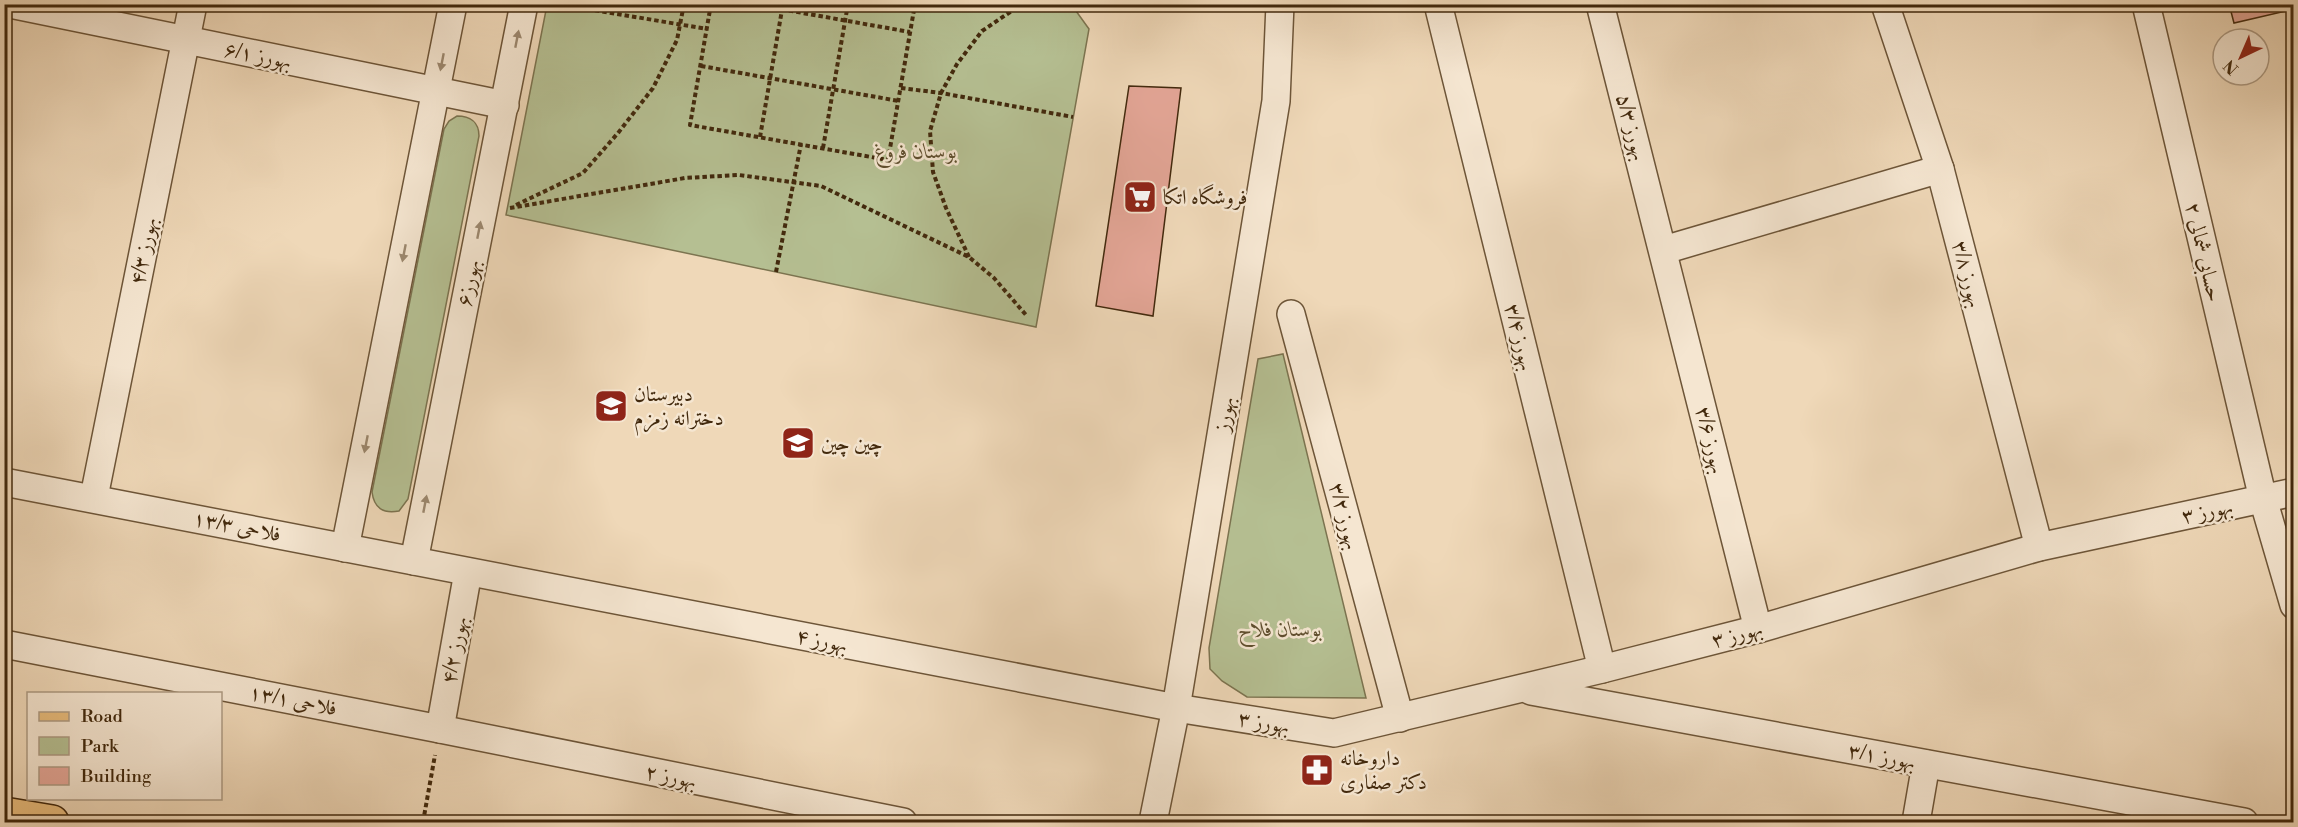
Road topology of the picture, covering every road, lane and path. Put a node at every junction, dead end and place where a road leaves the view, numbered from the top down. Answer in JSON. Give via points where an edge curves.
{"nodes":[{"id":1,"x":10,"y":4,"type":"edge"},
{"id":2,"x":193,"y":4,"type":"edge"},
{"id":3,"x":453,"y":4,"type":"edge"},
{"id":4,"x":524,"y":4,"type":"edge"},
{"id":5,"x":558,"y":4,"type":"edge"},
{"id":6,"x":684,"y":4,"type":"edge"},
{"id":7,"x":711,"y":4,"type":"edge"},
{"id":8,"x":752,"y":4,"type":"edge"},
{"id":9,"x":848,"y":4,"type":"edge"},
{"id":10,"x":915,"y":4,"type":"edge"},
{"id":11,"x":1022,"y":4,"type":"edge"},
{"id":12,"x":1280,"y":4,"type":"edge"},
{"id":13,"x":1438,"y":4,"type":"edge"},
{"id":14,"x":1600,"y":4,"type":"edge"},
{"id":15,"x":1885,"y":4,"type":"edge"},
{"id":16,"x":2146,"y":4,"type":"edge"},
{"id":17,"x":783,"y":7,"type":"edge"},
{"id":18,"x":845,"y":21,"type":"junction"},
{"id":19,"x":680,"y":24,"type":"junction"},
{"id":20,"x":707,"y":29,"type":"junction"},
{"id":21,"x":910,"y":33,"type":"junction"},
{"id":22,"x":185,"y":41,"type":"junction"},
{"id":23,"x":700,"y":66,"type":"junction"},
{"id":24,"x":770,"y":78,"type":"junction"},
{"id":25,"x":901,"y":88,"type":"junction"},
{"id":26,"x":833,"y":89,"type":"junction"},
{"id":27,"x":436,"y":91,"type":"junction"},
{"id":28,"x":941,"y":93,"type":"junction"},
{"id":29,"x":899,"y":101,"type":"junction"},
{"id":30,"x":505,"y":105,"type":"junction"},
{"id":31,"x":1073,"y":117,"type":"dead end"},
{"id":32,"x":760,"y":137,"type":"junction"},
{"id":33,"x":801,"y":144,"type":"junction"},
{"id":34,"x":823,"y":148,"type":"junction"},
{"id":35,"x":1940,"y":169,"type":"junction"},
{"id":36,"x":794,"y":183,"type":"junction"},
{"id":37,"x":1664,"y":250,"type":"junction"},
{"id":38,"x":969,"y":257,"type":"junction"},
{"id":39,"x":776,"y":272,"type":"dead end"},
{"id":40,"x":1291,"y":314,"type":"dead end"},
{"id":41,"x":1026,"y":315,"type":"dead end"},
{"id":42,"x":4,"y":482,"type":"edge"},
{"id":43,"x":2294,"y":492,"type":"edge"},
{"id":44,"x":94,"y":497,"type":"junction"},
{"id":45,"x":2263,"y":499,"type":"junction"},
{"id":46,"x":2039,"y":547,"type":"junction"},
{"id":47,"x":345,"y":548,"type":"junction"},
{"id":48,"x":414,"y":561,"type":"junction"},
{"id":49,"x":468,"y":572,"type":"junction"},
{"id":50,"x":2294,"y":605,"type":"edge"},
{"id":51,"x":1758,"y":629,"type":"junction"},
{"id":52,"x":4,"y":644,"type":"edge"},
{"id":53,"x":1602,"y":669,"type":"junction"},
{"id":54,"x":1519,"y":689,"type":"junction"},
{"id":55,"x":1176,"y":708,"type":"junction"},
{"id":56,"x":1400,"y":718,"type":"junction"},
{"id":57,"x":440,"y":729,"type":"junction"},
{"id":58,"x":1926,"y":764,"type":"junction"},
{"id":59,"x":4,"y":814,"type":"edge"},
{"id":60,"x":52,"y":822,"type":"edge"},
{"id":61,"x":423,"y":822,"type":"edge"},
{"id":62,"x":903,"y":822,"type":"edge"},
{"id":63,"x":1153,"y":822,"type":"edge"},
{"id":64,"x":1916,"y":822,"type":"edge"},
{"id":65,"x":2244,"y":822,"type":"edge"}],
"edges":[{"from":1,"to":22,"type":"street","name":"بهورز ۶/۱"},
{"from":2,"to":22,"type":"street","name":"بهورز ۴/۳"},
{"from":3,"to":27,"type":"street","one_way":true},
{"from":30,"to":4,"type":"street","name":"بهورز۶","one_way":true},
{"from":5,"to":19,"type":"path"},
{"from":6,"to":19,"type":"path"},
{"from":7,"to":20,"type":"path"},
{"from":8,"to":17,"type":"path"},
{"from":9,"to":18,"type":"path"},
{"from":10,"to":21,"type":"path"},
{"from":11,"to":28,"type":"path","via":[[982,31]]},
{"from":12,"to":55,"type":"street","name":"بهورز","via":[[1276,101]]},
{"from":13,"to":53,"type":"street","name":"بهورز ۳/۴"},
{"from":14,"to":37,"type":"street","name":"بهورز ۵/۳"},
{"from":15,"to":35,"type":"street","name":"بهورز ۳/۸"},
{"from":16,"to":45,"type":"street","name":"حسابی شمالی ۲"},
{"from":17,"to":18,"type":"path"},
{"from":17,"to":24,"type":"path"},
{"from":18,"to":21,"type":"path"},
{"from":18,"to":26,"type":"path"},
{"from":19,"to":20,"type":"path"},
{"from":19,"to":36,"type":"path","via":[[677,40],[653,88],[583,173],[510,208],[685,178],[739,175]]},
{"from":20,"to":23,"type":"path"},
{"from":21,"to":25,"type":"path"},
{"from":22,"to":27,"type":"street","name":"بهورز ۶/۱"},
{"from":22,"to":44,"type":"street","name":"بهورز ۴/۳"},
{"from":23,"to":24,"type":"path"},
{"from":23,"to":32,"type":"path","via":[[690,125]]},
{"from":24,"to":26,"type":"path"},
{"from":24,"to":32,"type":"path"},
{"from":25,"to":28,"type":"path"},
{"from":25,"to":29,"type":"path"},
{"from":26,"to":29,"type":"path"},
{"from":26,"to":34,"type":"path"},
{"from":27,"to":30,"type":"street","name":"بهورز ۶/۱"},
{"from":27,"to":47,"type":"street","one_way":true},
{"from":28,"to":31,"type":"path"},
{"from":28,"to":38,"type":"path","via":[[930,131],[933,172]]},
{"from":29,"to":34,"type":"path","via":[[888,160]]},
{"from":48,"to":30,"type":"street","name":"بهورز۶","one_way":true},
{"from":32,"to":33,"type":"path"},
{"from":33,"to":34,"type":"path"},
{"from":33,"to":36,"type":"path"},
{"from":35,"to":37,"type":"street"},
{"from":35,"to":46,"type":"street","name":"بهورز ۳/۸"},
{"from":36,"to":38,"type":"path","via":[[821,186]]},
{"from":36,"to":39,"type":"path"},
{"from":37,"to":51,"type":"street","name":"بهورز ۳/۶"},
{"from":38,"to":41,"type":"path","via":[[994,278]]},
{"from":40,"to":56,"type":"street","name":"بهورز ۳/۲"},
{"from":42,"to":44,"type":"street","name":"فلاحی ۱۳/۳"},
{"from":43,"to":45,"type":"street","name":"بهورز ۳"},
{"from":44,"to":47,"type":"street","name":"فلاحی ۱۳/۳"},
{"from":45,"to":46,"type":"street","name":"بهورز ۳"},
{"from":45,"to":50,"type":"street","name":"حسابی شمالی ۲"},
{"from":46,"to":51,"type":"street","name":"بهورز ۳"},
{"from":47,"to":48,"type":"street","name":"فلاحی ۱۳/۳"},
{"from":48,"to":49,"type":"street","name":"فلاحی ۱۳/۳"},
{"from":49,"to":55,"type":"street","name":"بهورز ۴"},
{"from":49,"to":57,"type":"street","name":"بهورز ۴/۲"},
{"from":51,"to":53,"type":"street","name":"بهورز ۳"},
{"from":52,"to":57,"type":"street","name":"فلاحی ۱۳/۱"},
{"from":53,"to":54,"type":"street","name":"بهورز ۳"},
{"from":54,"to":56,"type":"street","name":"بهورز ۳"},
{"from":54,"to":58,"type":"street","name":"بهورز ۳/۱"},
{"from":55,"to":56,"type":"street","name":"بهورز ۳","via":[[1334,733]]},
{"from":55,"to":63,"type":"street","name":"بهورز"},
{"from":57,"to":61,"type":"path"},
{"from":57,"to":62,"type":"street","name":"بهورز ۲"},
{"from":58,"to":64,"type":"street"},
{"from":58,"to":65,"type":"street","name":"بهورز ۳/۱"},
{"from":59,"to":60,"type":"main road"}]}
